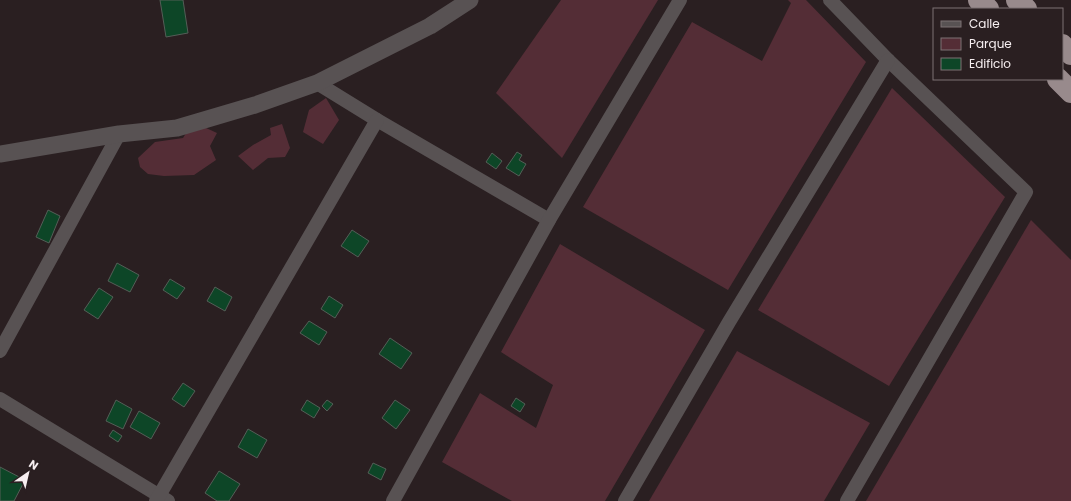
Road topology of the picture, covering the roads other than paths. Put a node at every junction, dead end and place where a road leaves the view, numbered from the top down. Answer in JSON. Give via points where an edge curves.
{"nodes":[{"id":1,"x":470,"y":0,"type":"edge"},
{"id":2,"x":680,"y":0,"type":"edge"},
{"id":3,"x":830,"y":0,"type":"edge"},
{"id":4,"x":979,"y":0,"type":"edge"},
{"id":5,"x":1017,"y":0,"type":"edge"},
{"id":6,"x":987,"y":8,"type":"edge"},
{"id":7,"x":1025,"y":8,"type":"edge"},
{"id":8,"x":1063,"y":46,"type":"edge"},
{"id":9,"x":1071,"y":54,"type":"edge"},
{"id":10,"x":888,"y":60,"type":"junction"},
{"id":11,"x":1059,"y":80,"type":"edge"},
{"id":12,"x":317,"y":83,"type":"junction"},
{"id":13,"x":1071,"y":92,"type":"edge"},
{"id":14,"x":377,"y":120,"type":"junction"},
{"id":15,"x":119,"y":134,"type":"junction"},
{"id":16,"x":0,"y":154,"type":"edge"},
{"id":17,"x":549,"y":220,"type":"junction"},
{"id":18,"x":0,"y":351,"type":"edge"},
{"id":19,"x":0,"y":399,"type":"edge"},
{"id":20,"x":161,"y":499,"type":"edge"},
{"id":21,"x":393,"y":501,"type":"edge"},
{"id":22,"x":625,"y":501,"type":"edge"},
{"id":23,"x":847,"y":501,"type":"edge"}],
"edges":[{"from":1,"to":12,"type":"street","via":[[430,26]]},
{"from":2,"to":17,"type":"street"},
{"from":3,"to":10,"type":"street"},
{"from":4,"to":6,"type":"highway"},
{"from":5,"to":7,"type":"highway"},
{"from":8,"to":9,"type":"highway"},
{"from":10,"to":22,"type":"street","via":[[729,322]]},
{"from":10,"to":23,"type":"street","via":[[1026,192]]},
{"from":11,"to":13,"type":"highway"},
{"from":12,"to":14,"type":"street"},
{"from":12,"to":15,"type":"street","via":[[178,128]]},
{"from":14,"to":17,"type":"street"},
{"from":14,"to":20,"type":"street"},
{"from":15,"to":16,"type":"street"},
{"from":15,"to":18,"type":"street"},
{"from":17,"to":21,"type":"street"},
{"from":19,"to":20,"type":"street"}]}
